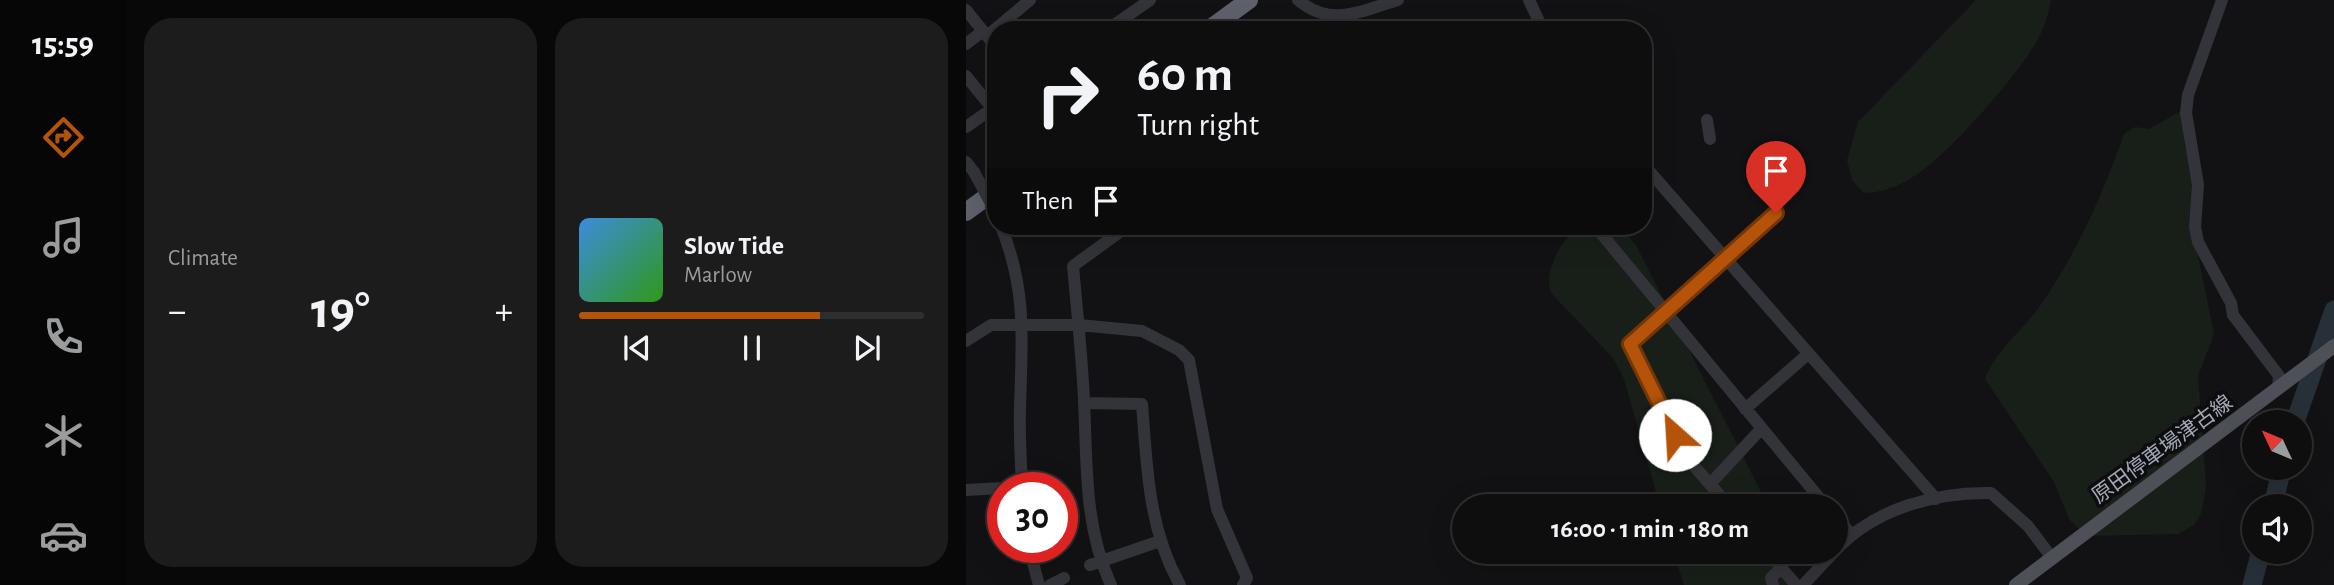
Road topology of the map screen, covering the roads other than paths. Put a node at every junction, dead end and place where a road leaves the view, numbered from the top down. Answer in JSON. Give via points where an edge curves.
{"nodes":[{"id":1,"x":1030,"y":0,"type":"edge"},
{"id":2,"x":1150,"y":0,"type":"edge"},
{"id":3,"x":1249,"y":0,"type":"edge"},
{"id":4,"x":1298,"y":0,"type":"edge"},
{"id":5,"x":1529,"y":0,"type":"edge"},
{"id":6,"x":2222,"y":0,"type":"edge"},
{"id":7,"x":1393,"y":1,"type":"edge"},
{"id":8,"x":966,"y":10,"type":"edge"},
{"id":9,"x":1007,"y":21,"type":"edge"},
{"id":10,"x":1120,"y":21,"type":"edge"},
{"id":11,"x":1220,"y":21,"type":"edge"},
{"id":12,"x":1539,"y":21,"type":"edge"},
{"id":13,"x":987,"y":36,"type":"edge"},
{"id":14,"x":987,"y":39,"type":"edge"},
{"id":15,"x":966,"y":44,"type":"edge"},
{"id":16,"x":966,"y":76,"type":"edge"},
{"id":17,"x":987,"y":99,"type":"edge"},
{"id":18,"x":987,"y":112,"type":"edge"},
{"id":19,"x":1707,"y":120,"type":"dead end"},
{"id":20,"x":966,"y":127,"type":"edge"},
{"id":21,"x":1710,"y":139,"type":"dead end"},
{"id":22,"x":970,"y":167,"type":"edge"},
{"id":23,"x":1652,"y":174,"type":"edge"},
{"id":24,"x":987,"y":197,"type":"edge"},
{"id":25,"x":987,"y":197,"type":"edge"},
{"id":26,"x":966,"y":212,"type":"edge"},
{"id":27,"x":1776,"y":213,"type":"dead end"},
{"id":28,"x":1005,"y":235,"type":"edge"},
{"id":29,"x":1116,"y":235,"type":"edge"},
{"id":30,"x":1603,"y":235,"type":"edge"},
{"id":31,"x":1726,"y":260,"type":"junction"},
{"id":32,"x":1667,"y":311,"type":"junction"},
{"id":33,"x":1024,"y":323,"type":"junction"},
{"id":34,"x":1079,"y":325,"type":"junction"},
{"id":35,"x":966,"y":341,"type":"edge"},
{"id":36,"x":2334,"y":346,"type":"edge"},
{"id":37,"x":1808,"y":354,"type":"junction"},
{"id":38,"x":2282,"y":387,"type":"junction"},
{"id":39,"x":1084,"y":403,"type":"junction"},
{"id":40,"x":1745,"y":409,"type":"junction"},
{"id":41,"x":1761,"y":429,"type":"junction"},
{"id":42,"x":1022,"y":472,"type":"edge"},
{"id":43,"x":1710,"y":484,"type":"junction"},
{"id":44,"x":987,"y":489,"type":"edge"},
{"id":45,"x":966,"y":490,"type":"edge"},
{"id":46,"x":1718,"y":494,"type":"edge"},
{"id":47,"x":1816,"y":494,"type":"edge"},
{"id":48,"x":1936,"y":499,"type":"junction"},
{"id":49,"x":1848,"y":531,"type":"edge"},
{"id":50,"x":1851,"y":534,"type":"junction"},
{"id":51,"x":1848,"y":537,"type":"edge"},
{"id":52,"x":1160,"y":541,"type":"junction"},
{"id":53,"x":2052,"y":558,"type":"junction"},
{"id":54,"x":1033,"y":563,"type":"edge"},
{"id":55,"x":1096,"y":564,"type":"junction"},
{"id":56,"x":1779,"y":564,"type":"edge"},
{"id":57,"x":1823,"y":564,"type":"edge"},
{"id":58,"x":1782,"y":568,"type":"junction"},
{"id":59,"x":1064,"y":578,"type":"dead end"},
{"id":60,"x":1038,"y":585,"type":"edge"},
{"id":61,"x":1050,"y":585,"type":"edge"},
{"id":62,"x":1111,"y":585,"type":"edge"},
{"id":63,"x":1180,"y":585,"type":"edge"},
{"id":64,"x":1243,"y":585,"type":"edge"},
{"id":65,"x":1773,"y":585,"type":"edge"},
{"id":66,"x":1782,"y":585,"type":"edge"},
{"id":67,"x":1796,"y":585,"type":"edge"},
{"id":68,"x":1803,"y":585,"type":"edge"},
{"id":69,"x":2016,"y":585,"type":"edge"}],
"edges":[{"from":1,"to":9,"type":"street"},
{"from":2,"to":10,"type":"street"},
{"from":3,"to":11,"type":"highway"},
{"from":4,"to":7,"type":"street","via":[[1331,18]]},
{"from":5,"to":12,"type":"street"},
{"from":6,"to":38,"type":"street","via":[[2188,95],[2186,113],[2198,185],[2195,227],[2233,314],[2279,376]]},
{"from":8,"to":13,"type":"street"},
{"from":14,"to":15,"type":"street"},
{"from":16,"to":17,"type":"street"},
{"from":18,"to":20,"type":"street"},
{"from":19,"to":21,"type":"street"},
{"from":22,"to":24,"type":"street","bridge":true},
{"from":23,"to":31,"type":"street"},
{"from":25,"to":26,"type":"highway"},
{"from":27,"to":31,"type":"street"},
{"from":28,"to":33,"type":"street"},
{"from":29,"to":34,"type":"street","via":[[1073,266]]},
{"from":30,"to":32,"type":"street"},
{"from":31,"to":32,"type":"street"},
{"from":31,"to":37,"type":"street"},
{"from":32,"to":40,"type":"street"},
{"from":32,"to":43,"type":"street","via":[[1630,344],[1687,458]]},
{"from":33,"to":34,"type":"street"},
{"from":33,"to":35,"type":"street","via":[[991,326]]},
{"from":33,"to":42,"type":"street"},
{"from":34,"to":39,"type":"street"},
{"from":34,"to":64,"type":"street","via":[[1142,331],[1189,360],[1217,509],[1247,578]]},
{"from":36,"to":38,"type":"main road","name":"原田停車場津古線"},
{"from":37,"to":40,"type":"street"},
{"from":37,"to":48,"type":"street"},
{"from":38,"to":53,"type":"main road","name":"原田停車場津古線"},
{"from":39,"to":52,"type":"street","via":[[1142,404],[1148,488]]},
{"from":39,"to":55,"type":"street","via":[[1087,500]]},
{"from":40,"to":41,"type":"street"},
{"from":41,"to":43,"type":"street"},
{"from":41,"to":47,"type":"street"},
{"from":43,"to":46,"type":"street"},
{"from":44,"to":45,"type":"street"},
{"from":48,"to":50,"type":"street","via":[[1885,512]]},
{"from":48,"to":53,"type":"street","via":[[1992,493],[2028,526]]},
{"from":49,"to":50,"type":"street"},
{"from":50,"to":51,"type":"street"},
{"from":52,"to":55,"type":"street"},
{"from":52,"to":63,"type":"street"},
{"from":53,"to":69,"type":"main road","name":"原田停車場津古線"},
{"from":54,"to":60,"type":"street"},
{"from":55,"to":62,"type":"street"},
{"from":56,"to":58,"type":"street"},
{"from":57,"to":68,"type":"street"},
{"from":58,"to":65,"type":"street","via":[[1771,578]]},
{"from":58,"to":67,"type":"street"},
{"from":59,"to":61,"type":"street"},
{"from":65,"to":66,"type":"street"}]}
